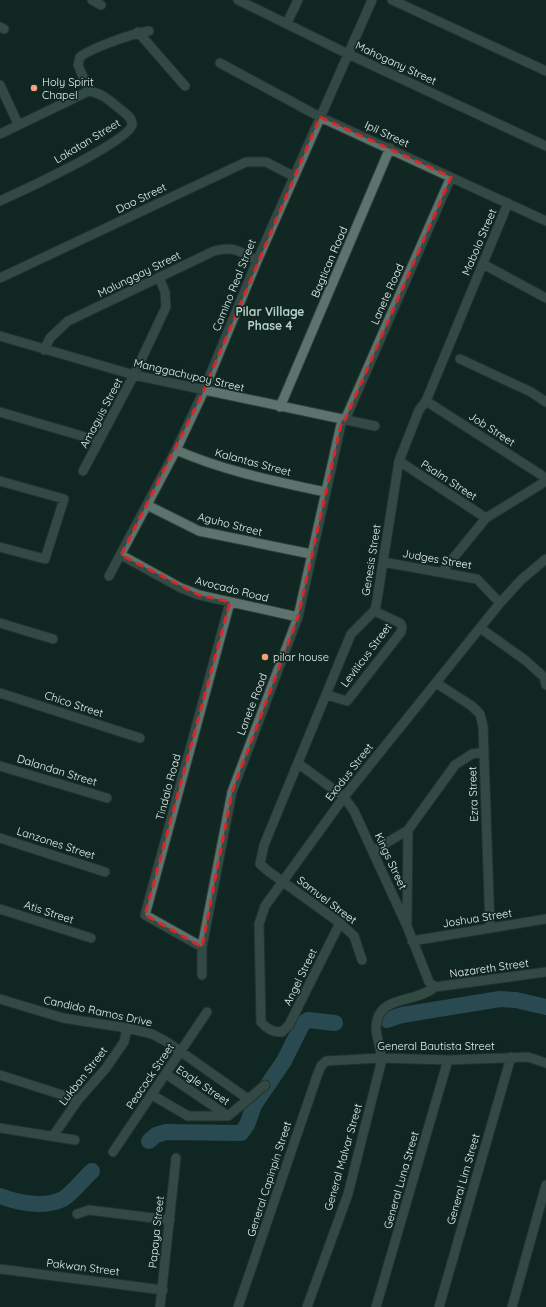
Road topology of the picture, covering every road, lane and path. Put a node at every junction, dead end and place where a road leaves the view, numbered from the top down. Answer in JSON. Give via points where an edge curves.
{"nodes":[{"id":1,"x":92,"y":0,"type":"edge"},
{"id":2,"x":238,"y":0,"type":"edge"},
{"id":3,"x":298,"y":0,"type":"edge"},
{"id":4,"x":372,"y":0,"type":"edge"},
{"id":5,"x":392,"y":0,"type":"edge"},
{"id":6,"x":101,"y":5,"type":"dead end"},
{"id":7,"x":287,"y":24,"type":"junction"},
{"id":8,"x":138,"y":32,"type":"junction"},
{"id":9,"x":149,"y":32,"type":"dead end"},
{"id":10,"x":348,"y":54,"type":"junction"},
{"id":11,"x":220,"y":63,"type":"dead end"},
{"id":12,"x":546,"y":71,"type":"edge"},
{"id":13,"x":0,"y":85,"type":"edge"},
{"id":14,"x":185,"y":86,"type":"dead end"},
{"id":15,"x":89,"y":91,"type":"junction"},
{"id":16,"x":320,"y":116,"type":"junction"},
{"id":17,"x":18,"y":124,"type":"junction"},
{"id":18,"x":0,"y":134,"type":"edge"},
{"id":19,"x":546,"y":146,"type":"edge"},
{"id":20,"x":390,"y":148,"type":"junction"},
{"id":21,"x":293,"y":176,"type":"junction"},
{"id":22,"x":451,"y":178,"type":"junction"},
{"id":23,"x":0,"y":201,"type":"edge"},
{"id":24,"x":508,"y":203,"type":"junction"},
{"id":25,"x":546,"y":221,"type":"edge"},
{"id":26,"x":257,"y":260,"type":"junction"},
{"id":27,"x":482,"y":264,"type":"junction"},
{"id":28,"x":0,"y":278,"type":"edge"},
{"id":29,"x":159,"y":278,"type":"junction"},
{"id":30,"x":471,"y":291,"type":"joint"},
{"id":31,"x":546,"y":298,"type":"edge"},
{"id":32,"x":0,"y":336,"type":"edge"},
{"id":33,"x":44,"y":350,"type":"junction"},
{"id":34,"x":460,"y":359,"type":"dead end"},
{"id":35,"x":134,"y":375,"type":"junction"},
{"id":36,"x":204,"y":391,"type":"junction"},
{"id":37,"x":426,"y":401,"type":"junction"},
{"id":38,"x":546,"y":402,"type":"edge"},
{"id":39,"x":280,"y":407,"type":"junction"},
{"id":40,"x":0,"y":412,"type":"edge"},
{"id":41,"x":344,"y":420,"type":"junction"},
{"id":42,"x":375,"y":426,"type":"dead end"},
{"id":43,"x":99,"y":441,"type":"junction"},
{"id":44,"x":176,"y":450,"type":"junction"},
{"id":45,"x":399,"y":462,"type":"junction"},
{"id":46,"x":83,"y":471,"type":"dead end"},
{"id":47,"x":546,"y":478,"type":"edge"},
{"id":48,"x":0,"y":481,"type":"edge"},
{"id":49,"x":546,"y":481,"type":"edge"},
{"id":50,"x":325,"y":492,"type":"junction"},
{"id":51,"x":147,"y":505,"type":"junction"},
{"id":52,"x":486,"y":518,"type":"junction"},
{"id":53,"x":0,"y":546,"type":"edge"},
{"id":54,"x":311,"y":554,"type":"junction"},
{"id":55,"x":120,"y":555,"type":"junction"},
{"id":56,"x":546,"y":559,"type":"edge"},
{"id":57,"x":383,"y":562,"type":"junction"},
{"id":58,"x":442,"y":572,"type":"junction"},
{"id":59,"x":109,"y":576,"type":"dead end"},
{"id":60,"x":230,"y":602,"type":"junction"},
{"id":61,"x":500,"y":604,"type":"junction"},
{"id":62,"x":374,"y":611,"type":"junction"},
{"id":63,"x":298,"y":617,"type":"junction"},
{"id":64,"x":0,"y":623,"type":"edge"},
{"id":65,"x":480,"y":628,"type":"junction"},
{"id":66,"x":53,"y":639,"type":"dead end"},
{"id":67,"x":436,"y":682,"type":"junction"},
{"id":68,"x":546,"y":686,"type":"edge"},
{"id":69,"x":0,"y":693,"type":"edge"},
{"id":70,"x":327,"y":696,"type":"junction"},
{"id":71,"x":140,"y":738,"type":"dead end"},
{"id":72,"x":484,"y":752,"type":"junction"},
{"id":73,"x":299,"y":764,"type":"junction"},
{"id":74,"x":0,"y":766,"type":"edge"},
{"id":75,"x":344,"y":797,"type":"junction"},
{"id":76,"x":107,"y":798,"type":"dead end"},
{"id":77,"x":408,"y":830,"type":"junction"},
{"id":78,"x":0,"y":838,"type":"edge"},
{"id":79,"x":373,"y":851,"type":"junction"},
{"id":80,"x":105,"y":872,"type":"dead end"},
{"id":81,"x":283,"y":882,"type":"junction"},
{"id":82,"x":0,"y":909,"type":"edge"},
{"id":83,"x":546,"y":919,"type":"edge"},
{"id":84,"x":340,"y":923,"type":"junction"},
{"id":85,"x":407,"y":926,"type":"junction"},
{"id":86,"x":490,"y":927,"type":"junction"},
{"id":87,"x":91,"y":938,"type":"dead end"},
{"id":88,"x":412,"y":941,"type":"junction"},
{"id":89,"x":202,"y":947,"type":"junction"},
{"id":90,"x":362,"y":960,"type":"dead end"},
{"id":91,"x":546,"y":972,"type":"edge"},
{"id":92,"x":202,"y":975,"type":"dead end"},
{"id":93,"x":435,"y":987,"type":"junction"},
{"id":94,"x":0,"y":999,"type":"edge"},
{"id":95,"x":206,"y":1012,"type":"dead end"},
{"id":96,"x":127,"y":1028,"type":"junction"},
{"id":97,"x":273,"y":1032,"type":"joint"},
{"id":98,"x":181,"y":1053,"type":"junction"},
{"id":99,"x":511,"y":1057,"type":"junction"},
{"id":100,"x":381,"y":1058,"type":"junction"},
{"id":101,"x":448,"y":1060,"type":"junction"},
{"id":102,"x":326,"y":1061,"type":"joint"},
{"id":103,"x":546,"y":1063,"type":"edge"},
{"id":104,"x":166,"y":1074,"type":"junction"},
{"id":105,"x":0,"y":1075,"type":"edge"},
{"id":106,"x":265,"y":1085,"type":"dead end"},
{"id":107,"x":152,"y":1095,"type":"junction"},
{"id":108,"x":248,"y":1099,"type":"junction"},
{"id":109,"x":78,"y":1100,"type":"junction"},
{"id":110,"x":228,"y":1116,"type":"junction"},
{"id":111,"x":0,"y":1128,"type":"edge"},
{"id":112,"x":53,"y":1136,"type":"junction"},
{"id":113,"x":75,"y":1140,"type":"dead end"},
{"id":114,"x":113,"y":1152,"type":"dead end"},
{"id":115,"x":176,"y":1158,"type":"dead end"},
{"id":116,"x":546,"y":1185,"type":"edge"},
{"id":117,"x":77,"y":1214,"type":"dead end"},
{"id":118,"x":170,"y":1220,"type":"junction"},
{"id":119,"x":0,"y":1269,"type":"edge"},
{"id":120,"x":162,"y":1290,"type":"junction"},
{"id":121,"x":160,"y":1307,"type":"edge"},
{"id":122,"x":238,"y":1307,"type":"edge"},
{"id":123,"x":307,"y":1307,"type":"edge"},
{"id":124,"x":376,"y":1307,"type":"edge"},
{"id":125,"x":439,"y":1307,"type":"edge"},
{"id":126,"x":512,"y":1307,"type":"edge"}],
"edges":[{"from":1,"to":6,"type":"street"},
{"from":2,"to":7,"type":"street","name":"Mahogany Street"},
{"from":3,"to":7,"type":"street"},
{"from":4,"to":10,"type":"street","name":"Camino Real Street"},
{"from":5,"to":12,"type":"street"},
{"from":7,"to":10,"type":"street","name":"Mahogany Street"},
{"from":8,"to":9,"type":"street"},
{"from":8,"to":14,"type":"street"},
{"from":8,"to":15,"type":"street","via":[[80,57],[78,65]]},
{"from":10,"to":16,"type":"street","name":"Camino Real Street"},
{"from":10,"to":19,"type":"street","name":"Mahogany Street"},
{"from":11,"to":16,"type":"street","name":"Ipil Street"},
{"from":13,"to":17,"type":"street"},
{"from":15,"to":17,"type":"street"},
{"from":15,"to":23,"type":"street","name":"Lakatan Street","via":[[105,97],[130,118],[131,128],[125,135],[87,157]]},
{"from":16,"to":20,"type":"street","name":"Ipil Street"},
{"from":16,"to":21,"type":"street","name":"Camino Real Street"},
{"from":17,"to":18,"type":"street"},
{"from":20,"to":22,"type":"street","name":"Ipil Street"},
{"from":20,"to":39,"type":"street","name":"Bagtican Road"},
{"from":21,"to":26,"type":"street","name":"Camino Real Street"},
{"from":21,"to":28,"type":"street","name":"Dao Street","via":[[266,162],[246,162]]},
{"from":22,"to":24,"type":"street","name":"Ipil Street"},
{"from":22,"to":41,"type":"street","name":"Lanete Road"},
{"from":24,"to":25,"type":"street","name":"Ipil Street"},
{"from":24,"to":27,"type":"street","name":"Mabolo Street"},
{"from":26,"to":29,"type":"street","name":"Malunggay Street","via":[[238,250],[226,248],[214,251]]},
{"from":26,"to":36,"type":"street","name":"Camino Real Street"},
{"from":27,"to":30,"type":"street","name":"Mabolo Street"},
{"from":27,"to":31,"type":"street"},
{"from":29,"to":33,"type":"street","name":"Malunggay Street","via":[[68,321],[50,338]]},
{"from":29,"to":35,"type":"street","name":"Amaguis Street","via":[[165,292],[166,306]]},
{"from":30,"to":37,"type":"street","name":"Genesis Street"},
{"from":32,"to":33,"type":"street","name":"Manggachupoy Street"},
{"from":33,"to":35,"type":"street","name":"Manggachupoy Street"},
{"from":34,"to":38,"type":"street","via":[[531,392]]},
{"from":35,"to":36,"type":"street","name":"Manggachupoy Street"},
{"from":35,"to":43,"type":"street","name":"Amaguis Street"},
{"from":36,"to":39,"type":"street","name":"Manggachupoy Street"},
{"from":36,"to":44,"type":"street","name":"Camino Real Street"},
{"from":37,"to":45,"type":"street","name":"Genesis Street","via":[[419,410]]},
{"from":37,"to":47,"type":"street","name":"Job Street"},
{"from":39,"to":41,"type":"street","name":"Manggachupoy Street"},
{"from":40,"to":43,"type":"street"},
{"from":41,"to":42,"type":"street","name":"Manggachupoy Street"},
{"from":41,"to":50,"type":"street","name":"Lanete Road"},
{"from":43,"to":46,"type":"street","name":"Amaguis Street"},
{"from":44,"to":50,"type":"street","name":"Kalantas Street","via":[[230,469]]},
{"from":44,"to":51,"type":"street","name":"Camino Real Street"},
{"from":45,"to":52,"type":"street","name":"Psalm Street"},
{"from":45,"to":57,"type":"street","name":"Genesis Street"},
{"from":48,"to":53,"type":"street","via":[[64,499],[45,559]]},
{"from":49,"to":52,"type":"street"},
{"from":50,"to":54,"type":"street","name":"Lanete Road"},
{"from":51,"to":54,"type":"street","name":"Aguho Street","via":[[199,531]]},
{"from":51,"to":55,"type":"street","name":"Camino Real Street"},
{"from":52,"to":58,"type":"street"},
{"from":54,"to":63,"type":"street","name":"Lanete Road"},
{"from":55,"to":59,"type":"street","name":"Camino Real Street"},
{"from":55,"to":60,"type":"street","name":"Avocado Road","via":[[181,588]]},
{"from":56,"to":61,"type":"street","name":"Exodus Street","via":[[522,579]]},
{"from":57,"to":58,"type":"street","name":"Judges Street"},
{"from":57,"to":62,"type":"street","name":"Genesis Street"},
{"from":58,"to":61,"type":"street","name":"Judges Street","via":[[477,579]]},
{"from":60,"to":63,"type":"street","name":"Avocado Road"},
{"from":60,"to":89,"type":"street","name":"Tindalo Road","via":[[145,915]]},
{"from":61,"to":65,"type":"street","name":"Exodus Street"},
{"from":62,"to":70,"type":"street","name":"Genesis Street","via":[[351,634]]},
{"from":62,"to":70,"type":"street","name":"Leviticus Street","via":[[400,623],[402,627],[397,638],[346,700]]},
{"from":63,"to":89,"type":"street","name":"Lanete Road","via":[[232,792]]},
{"from":64,"to":66,"type":"street"},
{"from":65,"to":67,"type":"street","name":"Exodus Street"},
{"from":65,"to":68,"type":"street","via":[[525,660],[544,677]]},
{"from":67,"to":72,"type":"street","name":"Ezra Street","via":[[480,714]]},
{"from":67,"to":75,"type":"street","name":"Exodus Street"},
{"from":69,"to":71,"type":"street","name":"Chico Street"},
{"from":70,"to":73,"type":"street","name":"Genesis Street"},
{"from":72,"to":77,"type":"street","via":[[472,754],[455,765]]},
{"from":72,"to":86,"type":"street","name":"Ezra Street"},
{"from":73,"to":75,"type":"street","name":"Kings Street"},
{"from":73,"to":81,"type":"street","name":"Genesis Street","via":[[264,845],[260,864]]},
{"from":74,"to":76,"type":"street","name":"Dalandan Street"},
{"from":75,"to":79,"type":"street","name":"Kings Street","via":[[354,810]]},
{"from":75,"to":81,"type":"street","name":"Exodus Street"},
{"from":77,"to":79,"type":"street"},
{"from":77,"to":85,"type":"street"},
{"from":78,"to":80,"type":"street","name":"Lanzones Street"},
{"from":79,"to":85,"type":"street","name":"Kings Street"},
{"from":81,"to":84,"type":"street","name":"Samuel Street"},
{"from":81,"to":97,"type":"street","name":"Exodus Street","via":[[265,906],[259,924],[261,1022]]},
{"from":82,"to":87,"type":"street","name":"Atis Street"},
{"from":83,"to":86,"type":"street","name":"Joshua Street"},
{"from":84,"to":90,"type":"street","name":"Samuel Street","via":[[354,936]]},
{"from":84,"to":97,"type":"street","name":"Angel Street","via":[[289,1025],[282,1032]]},
{"from":85,"to":88,"type":"street","name":"Kings Street"},
{"from":86,"to":88,"type":"street","name":"Joshua Street"},
{"from":88,"to":93,"type":"street","name":"Kings Street","via":[[429,982]]},
{"from":89,"to":92,"type":"street","name":"Lanete Road"},
{"from":91,"to":93,"type":"street","name":"Nazareth Street"},
{"from":93,"to":100,"type":"street","via":[[427,994],[383,1008],[378,1015],[376,1027]]},
{"from":94,"to":96,"type":"street","name":"Candido Ramos Drive","via":[[63,1018]]},
{"from":95,"to":98,"type":"street","name":"Peacock Street"},
{"from":96,"to":98,"type":"street","name":"Candido Ramos Drive","via":[[152,1034]]},
{"from":96,"to":109,"type":"street","name":"Lukban Street","via":[[124,1042],[106,1068]]},
{"from":98,"to":104,"type":"street","name":"Peacock Street"},
{"from":98,"to":108,"type":"street","name":"Candido Ramos Drive"},
{"from":99,"to":101,"type":"street","name":"General Bautista Street"},
{"from":99,"to":103,"type":"street","name":"General Bautista Street","via":[[528,1057]]},
{"from":99,"to":125,"type":"street","name":"General Lim Street"},
{"from":100,"to":101,"type":"street","name":"General Bautista Street"},
{"from":100,"to":102,"type":"street","name":"General Bautista Street"},
{"from":100,"to":123,"type":"street","name":"General Malvar Street","via":[[348,1194]]},
{"from":101,"to":124,"type":"street","name":"General Luna Street"},
{"from":102,"to":122,"type":"street","name":"General Capinpin Street","via":[[316,1076]]},
{"from":104,"to":107,"type":"street","name":"Peacock Street"},
{"from":104,"to":110,"type":"street","name":"Eagle Street"},
{"from":105,"to":109,"type":"street"},
{"from":106,"to":108,"type":"street"},
{"from":107,"to":110,"type":"street","via":[[188,1116]]},
{"from":107,"to":114,"type":"street","name":"Peacock Street"},
{"from":108,"to":110,"type":"street"},
{"from":109,"to":112,"type":"street","name":"Lukban Street"},
{"from":111,"to":112,"type":"street"},
{"from":112,"to":113,"type":"street"},
{"from":115,"to":118,"type":"street","name":"Papaya Street"},
{"from":116,"to":126,"type":"street"},
{"from":117,"to":118,"type":"street","via":[[94,1211]]},
{"from":118,"to":120,"type":"street","name":"Papaya Street"},
{"from":119,"to":120,"type":"street","name":"Pakwan Street"},
{"from":120,"to":121,"type":"street","name":"Papaya Street"}]}
